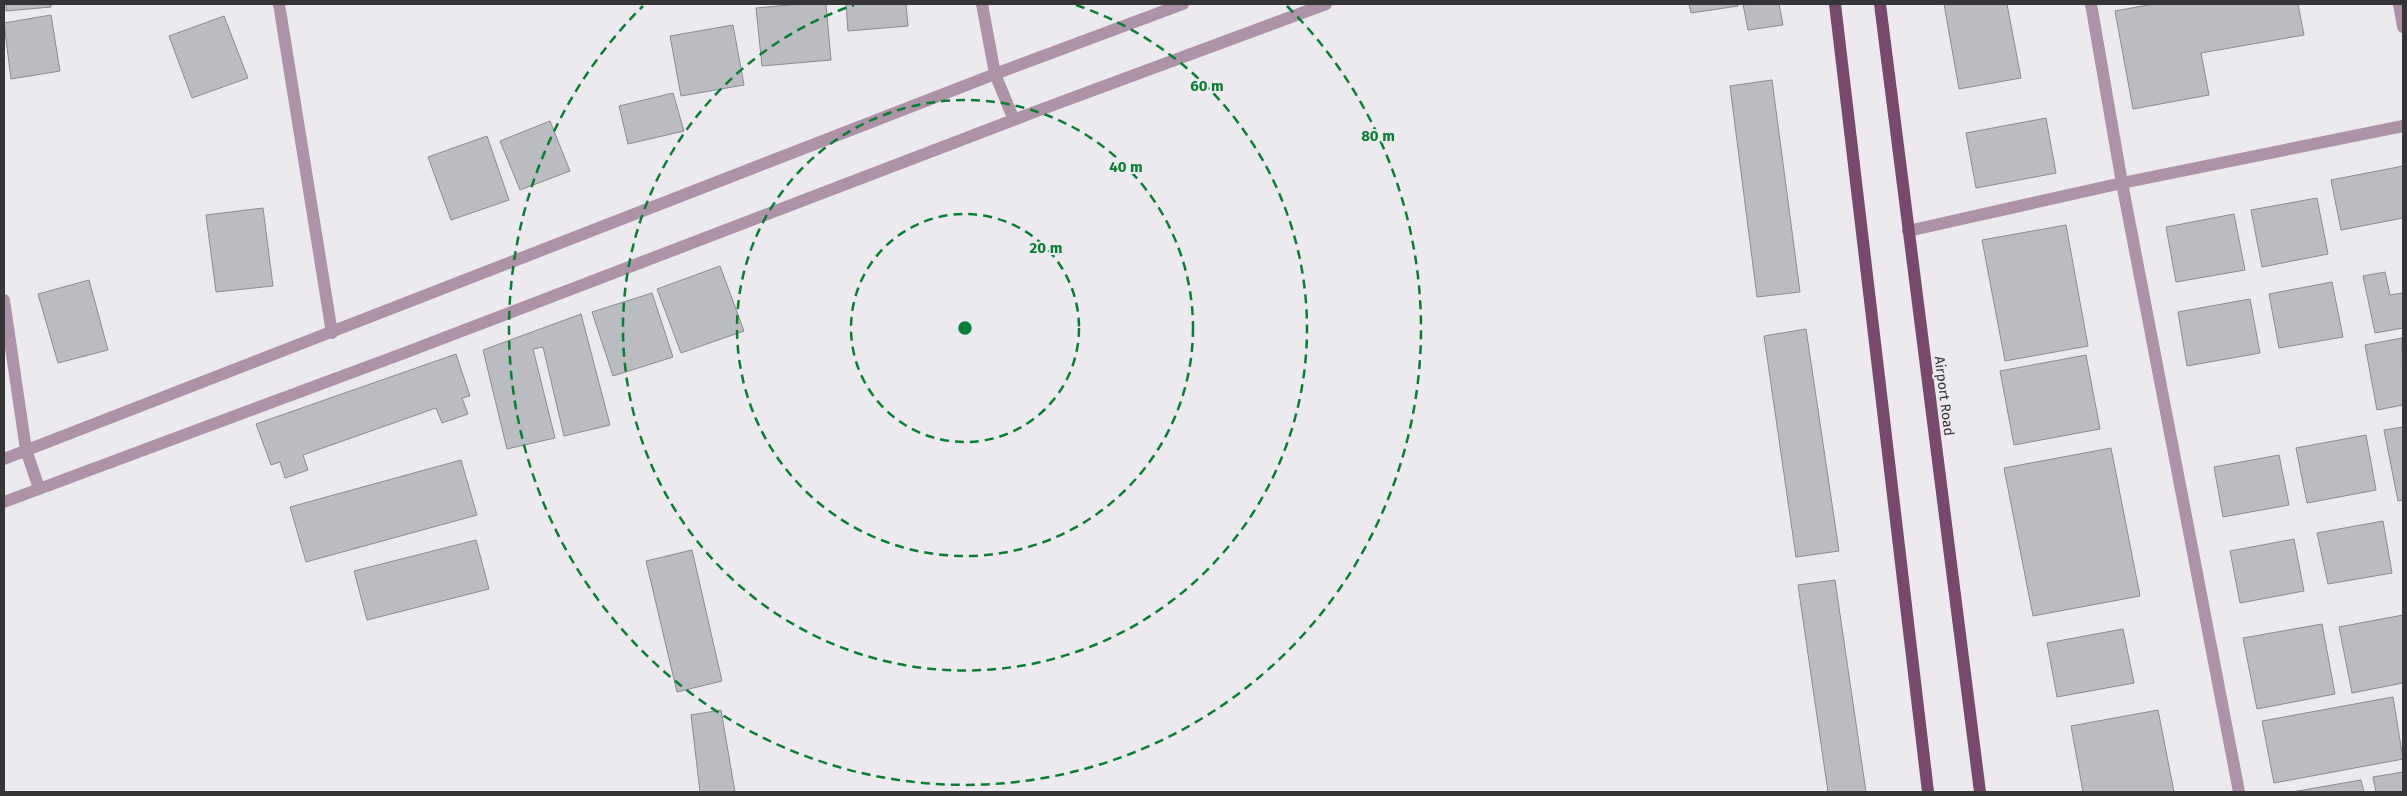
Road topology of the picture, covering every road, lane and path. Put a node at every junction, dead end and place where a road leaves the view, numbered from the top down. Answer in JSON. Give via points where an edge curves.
{"nodes":[{"id":1,"x":280,"y":4,"type":"edge"},
{"id":2,"x":982,"y":4,"type":"edge"},
{"id":3,"x":1182,"y":4,"type":"edge"},
{"id":4,"x":1326,"y":4,"type":"edge"},
{"id":5,"x":1835,"y":4,"type":"edge"},
{"id":6,"x":1880,"y":4,"type":"edge"},
{"id":7,"x":2091,"y":4,"type":"edge"},
{"id":8,"x":2399,"y":4,"type":"edge"},
{"id":9,"x":2403,"y":27,"type":"edge"},
{"id":10,"x":995,"y":74,"type":"junction"},
{"id":11,"x":1014,"y":120,"type":"junction"},
{"id":12,"x":2403,"y":126,"type":"edge"},
{"id":13,"x":2122,"y":183,"type":"junction"},
{"id":14,"x":1908,"y":231,"type":"junction"},
{"id":15,"x":4,"y":300,"type":"edge"},
{"id":16,"x":332,"y":333,"type":"junction"},
{"id":17,"x":26,"y":450,"type":"junction"},
{"id":18,"x":4,"y":459,"type":"edge"},
{"id":19,"x":40,"y":488,"type":"junction"},
{"id":20,"x":4,"y":502,"type":"edge"},
{"id":21,"x":1928,"y":792,"type":"edge"},
{"id":22,"x":1980,"y":792,"type":"edge"},
{"id":23,"x":2239,"y":792,"type":"edge"}],
"edges":[{"from":1,"to":16,"type":"street"},
{"from":2,"to":10,"type":"street"},
{"from":3,"to":10,"type":"street"},
{"from":4,"to":11,"type":"street"},
{"from":5,"to":21,"type":"main road"},
{"from":6,"to":14,"type":"main road","name":"Airport Road"},
{"from":7,"to":13,"type":"street"},
{"from":8,"to":9,"type":"street"},
{"from":10,"to":11,"type":"street"},
{"from":10,"to":16,"type":"street"},
{"from":11,"to":19,"type":"street","via":[[408,352]]},
{"from":12,"to":13,"type":"street"},
{"from":13,"to":14,"type":"street"},
{"from":13,"to":23,"type":"street"},
{"from":14,"to":22,"type":"main road","name":"Airport Road"},
{"from":15,"to":17,"type":"street"},
{"from":16,"to":17,"type":"street"},
{"from":17,"to":18,"type":"street"},
{"from":17,"to":19,"type":"street"},
{"from":19,"to":20,"type":"street"}]}
